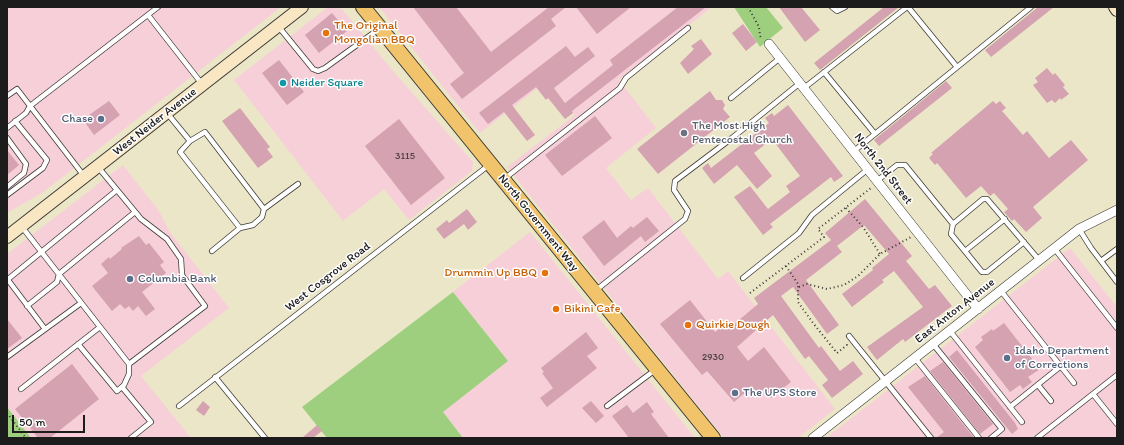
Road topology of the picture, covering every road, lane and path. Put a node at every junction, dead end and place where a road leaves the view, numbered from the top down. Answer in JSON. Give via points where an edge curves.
{"nodes":[{"id":1,"x":158,"y":7,"type":"edge"},
{"id":2,"x":302,"y":7,"type":"edge"},
{"id":3,"x":363,"y":7,"type":"edge"},
{"id":4,"x":748,"y":7,"type":"edge"},
{"id":5,"x":832,"y":7,"type":"edge"},
{"id":6,"x":844,"y":7,"type":"edge"},
{"id":7,"x":907,"y":7,"type":"edge"},
{"id":8,"x":1030,"y":7,"type":"edge"},
{"id":9,"x":1115,"y":7,"type":"edge"},
{"id":10,"x":1117,"y":10,"type":"edge"},
{"id":11,"x":148,"y":15,"type":"junction"},
{"id":12,"x":278,"y":26,"type":"junction"},
{"id":13,"x":380,"y":28,"type":"junction"},
{"id":14,"x":688,"y":28,"type":"dead end"},
{"id":15,"x":769,"y":44,"type":"joint"},
{"id":16,"x":780,"y":58,"type":"junction"},
{"id":17,"x":957,"y":67,"type":"junction"},
{"id":18,"x":824,"y":72,"type":"junction"},
{"id":19,"x":802,"y":85,"type":"junction"},
{"id":20,"x":203,"y":86,"type":"junction"},
{"id":21,"x":7,"y":96,"type":"edge"},
{"id":22,"x":731,"y":98,"type":"dead end"},
{"id":23,"x":30,"y":106,"type":"junction"},
{"id":24,"x":167,"y":113,"type":"junction"},
{"id":25,"x":15,"y":121,"type":"junction"},
{"id":26,"x":7,"y":128,"type":"edge"},
{"id":27,"x":875,"y":134,"type":"junction"},
{"id":28,"x":7,"y":138,"type":"edge"},
{"id":29,"x":190,"y":141,"type":"junction"},
{"id":30,"x":854,"y":151,"type":"junction"},
{"id":31,"x":490,"y":164,"type":"junction"},
{"id":32,"x":98,"y":167,"type":"junction"},
{"id":33,"x":868,"y":168,"type":"junction"},
{"id":34,"x":85,"y":177,"type":"junction"},
{"id":35,"x":503,"y":180,"type":"junction"},
{"id":36,"x":878,"y":180,"type":"junction"},
{"id":37,"x":298,"y":184,"type":"dead end"},
{"id":38,"x":7,"y":187,"type":"edge"},
{"id":39,"x":871,"y":188,"type":"dead end"},
{"id":40,"x":117,"y":190,"type":"junction"},
{"id":41,"x":7,"y":195,"type":"edge"},
{"id":42,"x":846,"y":208,"type":"junction"},
{"id":43,"x":264,"y":209,"type":"junction"},
{"id":44,"x":1117,"y":210,"type":"edge"},
{"id":45,"x":135,"y":212,"type":"junction"},
{"id":46,"x":1005,"y":219,"type":"junction"},
{"id":47,"x":953,"y":224,"type":"junction"},
{"id":48,"x":21,"y":226,"type":"junction"},
{"id":49,"x":240,"y":228,"type":"junction"},
{"id":50,"x":1079,"y":229,"type":"junction"},
{"id":51,"x":7,"y":237,"type":"edge"},
{"id":52,"x":910,"y":237,"type":"dead end"},
{"id":53,"x":1024,"y":242,"type":"junction"},
{"id":54,"x":1054,"y":248,"type":"junction"},
{"id":55,"x":1117,"y":248,"type":"edge"},
{"id":56,"x":212,"y":251,"type":"dead end"},
{"id":57,"x":965,"y":251,"type":"junction"},
{"id":58,"x":42,"y":253,"type":"junction"},
{"id":59,"x":880,"y":254,"type":"junction"},
{"id":60,"x":1039,"y":260,"type":"junction"},
{"id":61,"x":1101,"y":261,"type":"junction"},
{"id":62,"x":786,"y":266,"type":"junction"},
{"id":63,"x":59,"y":274,"type":"junction"},
{"id":64,"x":743,"y":278,"type":"dead end"},
{"id":65,"x":7,"y":280,"type":"edge"},
{"id":66,"x":1117,"y":282,"type":"edge"},
{"id":67,"x":799,"y":287,"type":"junction"},
{"id":68,"x":1001,"y":291,"type":"junction"},
{"id":69,"x":594,"y":292,"type":"junction"},
{"id":70,"x":750,"y":293,"type":"dead end"},
{"id":71,"x":81,"y":303,"type":"junction"},
{"id":72,"x":27,"y":306,"type":"junction"},
{"id":73,"x":978,"y":309,"type":"junction"},
{"id":74,"x":100,"y":327,"type":"junction"},
{"id":75,"x":1117,"y":328,"type":"edge"},
{"id":76,"x":45,"y":329,"type":"junction"},
{"id":77,"x":950,"y":331,"type":"junction"},
{"id":78,"x":849,"y":336,"type":"dead end"},
{"id":79,"x":78,"y":344,"type":"junction"},
{"id":80,"x":933,"y":344,"type":"junction"},
{"id":81,"x":851,"y":351,"type":"dead end"},
{"id":82,"x":7,"y":357,"type":"edge"},
{"id":83,"x":914,"y":358,"type":"junction"},
{"id":84,"x":129,"y":364,"type":"junction"},
{"id":85,"x":1061,"y":366,"type":"junction"},
{"id":86,"x":656,"y":369,"type":"junction"},
{"id":87,"x":1117,"y":376,"type":"edge"},
{"id":88,"x":215,"y":377,"type":"junction"},
{"id":89,"x":885,"y":382,"type":"junction"},
{"id":90,"x":1074,"y":383,"type":"dead end"},
{"id":91,"x":1038,"y":385,"type":"junction"},
{"id":92,"x":122,"y":387,"type":"junction"},
{"id":93,"x":21,"y":389,"type":"dead end"},
{"id":94,"x":1093,"y":394,"type":"junction"},
{"id":95,"x":1051,"y":401,"type":"dead end"},
{"id":96,"x":179,"y":406,"type":"dead end"},
{"id":97,"x":606,"y":406,"type":"dead end"},
{"id":98,"x":1010,"y":407,"type":"junction"},
{"id":99,"x":7,"y":413,"type":"edge"},
{"id":100,"x":1022,"y":422,"type":"dead end"},
{"id":101,"x":1117,"y":424,"type":"edge"},
{"id":102,"x":26,"y":438,"type":"edge"},
{"id":103,"x":131,"y":438,"type":"edge"},
{"id":104,"x":265,"y":438,"type":"edge"},
{"id":105,"x":713,"y":438,"type":"edge"},
{"id":106,"x":813,"y":438,"type":"edge"},
{"id":107,"x":931,"y":438,"type":"edge"},
{"id":108,"x":979,"y":438,"type":"edge"},
{"id":109,"x":991,"y":438,"type":"edge"},
{"id":110,"x":1037,"y":438,"type":"edge"}],
"edges":[{"from":1,"to":11,"type":"lane"},
{"from":2,"to":12,"type":"main road","name":"West Neider Avenue"},
{"from":3,"to":13,"type":"main road","name":"North Government Way"},
{"from":4,"to":15,"type":"path","via":[[759,27],[760,36]]},
{"from":5,"to":6,"type":"lane","via":[[837,11]]},
{"from":7,"to":17,"type":"lane"},
{"from":7,"to":18,"type":"lane"},
{"from":8,"to":17,"type":"lane"},
{"from":9,"to":10,"type":"main road"},
{"from":11,"to":20,"type":"lane"},
{"from":11,"to":23,"type":"lane"},
{"from":12,"to":13,"type":"lane","via":[[313,69],[318,71]]},
{"from":12,"to":20,"type":"main road","name":"West Neider Avenue"},
{"from":13,"to":31,"type":"main road","name":"North Government Way"},
{"from":14,"to":35,"type":"lane","via":[[626,78],[620,88]]},
{"from":15,"to":16,"type":"street","name":"North 2nd Street"},
{"from":16,"to":19,"type":"street","name":"North 2nd Street"},
{"from":16,"to":22,"type":"lane"},
{"from":17,"to":27,"type":"lane"},
{"from":18,"to":19,"type":"lane"},
{"from":18,"to":27,"type":"lane"},
{"from":19,"to":30,"type":"street","name":"North 2nd Street"},
{"from":19,"to":69,"type":"lane","via":[[675,181],[674,190],[688,211],[685,219]]},
{"from":20,"to":24,"type":"main road","name":"West Neider Avenue"},
{"from":21,"to":23,"type":"lane","via":[[17,89]]},
{"from":23,"to":25,"type":"lane","via":[[26,113]]},
{"from":23,"to":34,"type":"lane"},
{"from":24,"to":29,"type":"lane"},
{"from":24,"to":32,"type":"main road","name":"West Neider Avenue"},
{"from":25,"to":26,"type":"lane"},
{"from":25,"to":41,"type":"lane","via":[[47,160],[43,168]]},
{"from":27,"to":30,"type":"lane"},
{"from":28,"to":38,"type":"lane","via":[[26,164],[24,173]]},
{"from":29,"to":43,"type":"lane","via":[[205,132]]},
{"from":29,"to":49,"type":"lane","via":[[180,152]]},
{"from":30,"to":33,"type":"street","name":"North 2nd Street"},
{"from":31,"to":35,"type":"main road","name":"North Government Way"},
{"from":31,"to":88,"type":"lane","name":"West Cosgrove Road"},
{"from":32,"to":34,"type":"main road","name":"West Neider Avenue"},
{"from":32,"to":40,"type":"lane"},
{"from":33,"to":36,"type":"street","name":"North 2nd Street"},
{"from":33,"to":64,"type":"lane","via":[[812,215],[799,233]]},
{"from":34,"to":48,"type":"main road","name":"West Neider Avenue"},
{"from":35,"to":69,"type":"main road","name":"North Government Way"},
{"from":36,"to":47,"type":"lane","via":[[897,165],[905,165]]},
{"from":36,"to":73,"type":"street","name":"North 2nd Street"},
{"from":37,"to":43,"type":"lane"},
{"from":39,"to":42,"type":"path"},
{"from":40,"to":45,"type":"lane"},
{"from":40,"to":58,"type":"lane"},
{"from":42,"to":59,"type":"path","via":[[863,227]]},
{"from":42,"to":62,"type":"path","via":[[818,230],[824,237]]},
{"from":43,"to":49,"type":"lane","via":[[262,217],[253,225]]},
{"from":44,"to":50,"type":"street","name":"East Anton Avenue"},
{"from":45,"to":63,"type":"lane"},
{"from":45,"to":84,"type":"lane","via":[[171,244],[181,259],[182,275],[205,306]]},
{"from":46,"to":47,"type":"lane","via":[[989,200],[985,199]]},
{"from":46,"to":53,"type":"lane"},
{"from":46,"to":57,"type":"lane"},
{"from":47,"to":57,"type":"lane","via":[[951,234]]},
{"from":48,"to":51,"type":"main road","name":"West Neider Avenue"},
{"from":48,"to":58,"type":"lane"},
{"from":49,"to":56,"type":"lane"},
{"from":50,"to":54,"type":"street","name":"East Anton Avenue"},
{"from":50,"to":61,"type":"lane"},
{"from":52,"to":59,"type":"path"},
{"from":53,"to":57,"type":"lane","via":[[984,273]]},
{"from":53,"to":60,"type":"lane"},
{"from":54,"to":60,"type":"street","name":"East Anton Avenue"},
{"from":54,"to":75,"type":"lane"},
{"from":55,"to":61,"type":"lane"},
{"from":58,"to":63,"type":"lane"},
{"from":58,"to":65,"type":"lane"},
{"from":59,"to":67,"type":"path","via":[[858,276],[844,285],[827,289],[807,284]]},
{"from":60,"to":68,"type":"street","name":"East Anton Avenue"},
{"from":61,"to":66,"type":"lane"},
{"from":62,"to":67,"type":"path"},
{"from":62,"to":70,"type":"path"},
{"from":63,"to":71,"type":"lane"},
{"from":63,"to":72,"type":"lane","via":[[57,282]]},
{"from":65,"to":72,"type":"lane"},
{"from":67,"to":81,"type":"path","via":[[798,302],[837,353],[847,345]]},
{"from":68,"to":73,"type":"street","name":"East Anton Avenue"},
{"from":68,"to":85,"type":"lane"},
{"from":69,"to":86,"type":"main road","name":"North Government Way"},
{"from":71,"to":74,"type":"lane"},
{"from":71,"to":76,"type":"lane"},
{"from":72,"to":76,"type":"lane"},
{"from":73,"to":77,"type":"street","name":"East Anton Avenue"},
{"from":74,"to":79,"type":"lane"},
{"from":74,"to":84,"type":"lane"},
{"from":76,"to":82,"type":"lane"},
{"from":77,"to":80,"type":"street","name":"East Anton Avenue"},
{"from":77,"to":98,"type":"lane"},
{"from":78,"to":89,"type":"lane"},
{"from":79,"to":92,"type":"lane","via":[[117,391]]},
{"from":79,"to":93,"type":"lane"},
{"from":80,"to":83,"type":"street","name":"East Anton Avenue"},
{"from":80,"to":109,"type":"lane","via":[[1002,429]]},
{"from":83,"to":89,"type":"street","name":"East Anton Avenue"},
{"from":83,"to":108,"type":"lane"},
{"from":84,"to":92,"type":"lane","via":[[129,374]]},
{"from":85,"to":90,"type":"lane"},
{"from":85,"to":91,"type":"lane"},
{"from":86,"to":97,"type":"lane"},
{"from":86,"to":105,"type":"main road","name":"North Government Way"},
{"from":87,"to":94,"type":"lane"},
{"from":88,"to":96,"type":"lane","name":"West Cosgrove Road"},
{"from":88,"to":104,"type":"lane"},
{"from":89,"to":106,"type":"street","name":"East Anton Avenue"},
{"from":89,"to":107,"type":"lane"},
{"from":91,"to":95,"type":"lane"},
{"from":91,"to":98,"type":"lane"},
{"from":92,"to":103,"type":"lane","via":[[151,422]]},
{"from":94,"to":101,"type":"lane"},
{"from":94,"to":110,"type":"lane"},
{"from":98,"to":100,"type":"lane"},
{"from":99,"to":102,"type":"path"}]}
